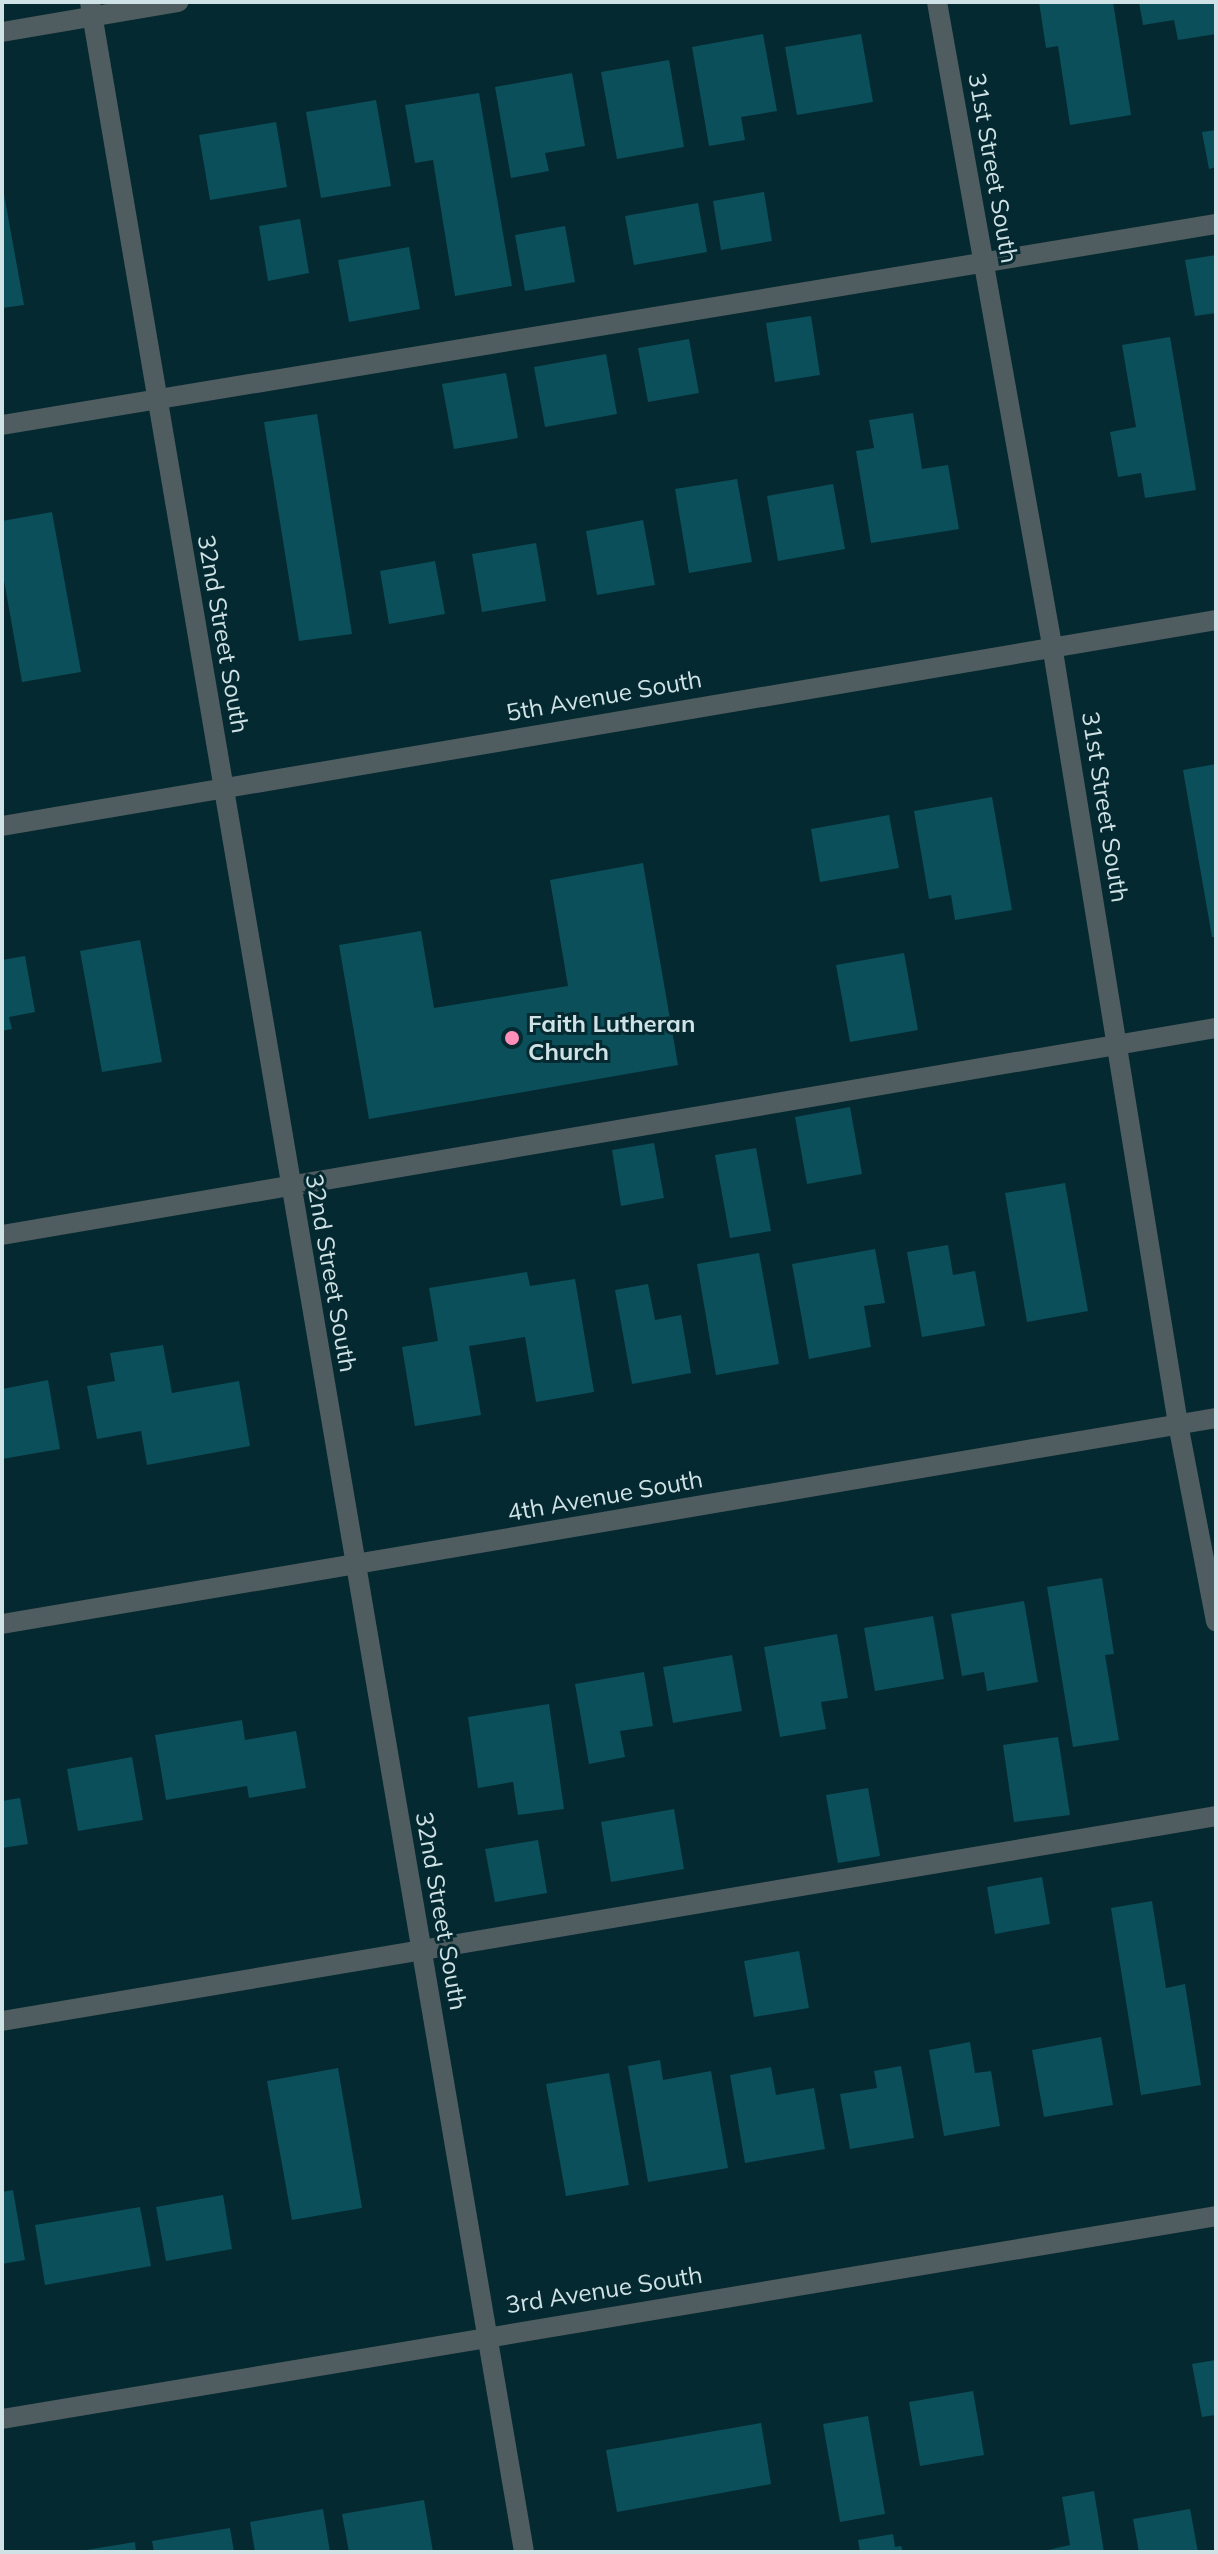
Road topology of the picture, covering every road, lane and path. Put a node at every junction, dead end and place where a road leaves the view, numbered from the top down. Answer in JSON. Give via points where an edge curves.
{"nodes":[{"id":1,"x":178,"y":2,"type":"edge"},
{"id":2,"x":937,"y":2,"type":"edge"},
{"id":3,"x":91,"y":9,"type":"edge"},
{"id":4,"x":2,"y":32,"type":"edge"},
{"id":5,"x":1216,"y":224,"type":"edge"},
{"id":6,"x":984,"y":263,"type":"junction"},
{"id":7,"x":157,"y":398,"type":"junction"},
{"id":8,"x":2,"y":425,"type":"edge"},
{"id":9,"x":1216,"y":620,"type":"edge"},
{"id":10,"x":1052,"y":645,"type":"junction"},
{"id":11,"x":223,"y":789,"type":"junction"},
{"id":12,"x":2,"y":826,"type":"edge"},
{"id":13,"x":1216,"y":1028,"type":"edge"},
{"id":14,"x":1117,"y":1044,"type":"junction"},
{"id":15,"x":291,"y":1187,"type":"junction"},
{"id":16,"x":2,"y":1235,"type":"edge"},
{"id":17,"x":1216,"y":1418,"type":"edge"},
{"id":18,"x":1178,"y":1424,"type":"junction"},
{"id":19,"x":354,"y":1565,"type":"junction"},
{"id":20,"x":1216,"y":1621,"type":"edge"},
{"id":21,"x":2,"y":1624,"type":"edge"},
{"id":22,"x":1216,"y":1816,"type":"edge"},
{"id":23,"x":422,"y":1949,"type":"junction"},
{"id":24,"x":2,"y":2021,"type":"edge"},
{"id":25,"x":1216,"y":2216,"type":"edge"},
{"id":26,"x":489,"y":2335,"type":"junction"},
{"id":27,"x":2,"y":2419,"type":"edge"},
{"id":28,"x":524,"y":2552,"type":"edge"}],
"edges":[{"from":1,"to":3,"type":"street"},
{"from":2,"to":6,"type":"street","name":"31st Street South"},
{"from":3,"to":4,"type":"street"},
{"from":3,"to":7,"type":"street","name":"32nd Street South"},
{"from":5,"to":6,"type":"street"},
{"from":6,"to":7,"type":"street"},
{"from":6,"to":10,"type":"street","name":"31st Street South"},
{"from":7,"to":8,"type":"street"},
{"from":7,"to":11,"type":"street","name":"32nd Street South"},
{"from":9,"to":10,"type":"street","name":"5th Avenue South"},
{"from":10,"to":11,"type":"street","name":"5th Avenue South"},
{"from":10,"to":14,"type":"street","name":"31st Street South"},
{"from":11,"to":12,"type":"street","name":"5th Avenue South"},
{"from":11,"to":15,"type":"street","name":"32nd Street South"},
{"from":13,"to":14,"type":"street"},
{"from":14,"to":15,"type":"street"},
{"from":14,"to":18,"type":"street","name":"31st Street South"},
{"from":15,"to":16,"type":"street"},
{"from":15,"to":19,"type":"street","name":"32nd Street South"},
{"from":17,"to":18,"type":"street","name":"4th Avenue South"},
{"from":18,"to":19,"type":"street","name":"4th Avenue South"},
{"from":18,"to":20,"type":"street","name":"31st Street South"},
{"from":19,"to":21,"type":"street","name":"4th Avenue South"},
{"from":19,"to":23,"type":"street","name":"32nd Street South"},
{"from":22,"to":23,"type":"street"},
{"from":23,"to":24,"type":"street"},
{"from":23,"to":26,"type":"street","name":"32nd Street South"},
{"from":25,"to":26,"type":"street","name":"3rd Avenue South"},
{"from":26,"to":27,"type":"street","name":"3rd Avenue South"},
{"from":26,"to":28,"type":"street","name":"32nd Street South"}]}
